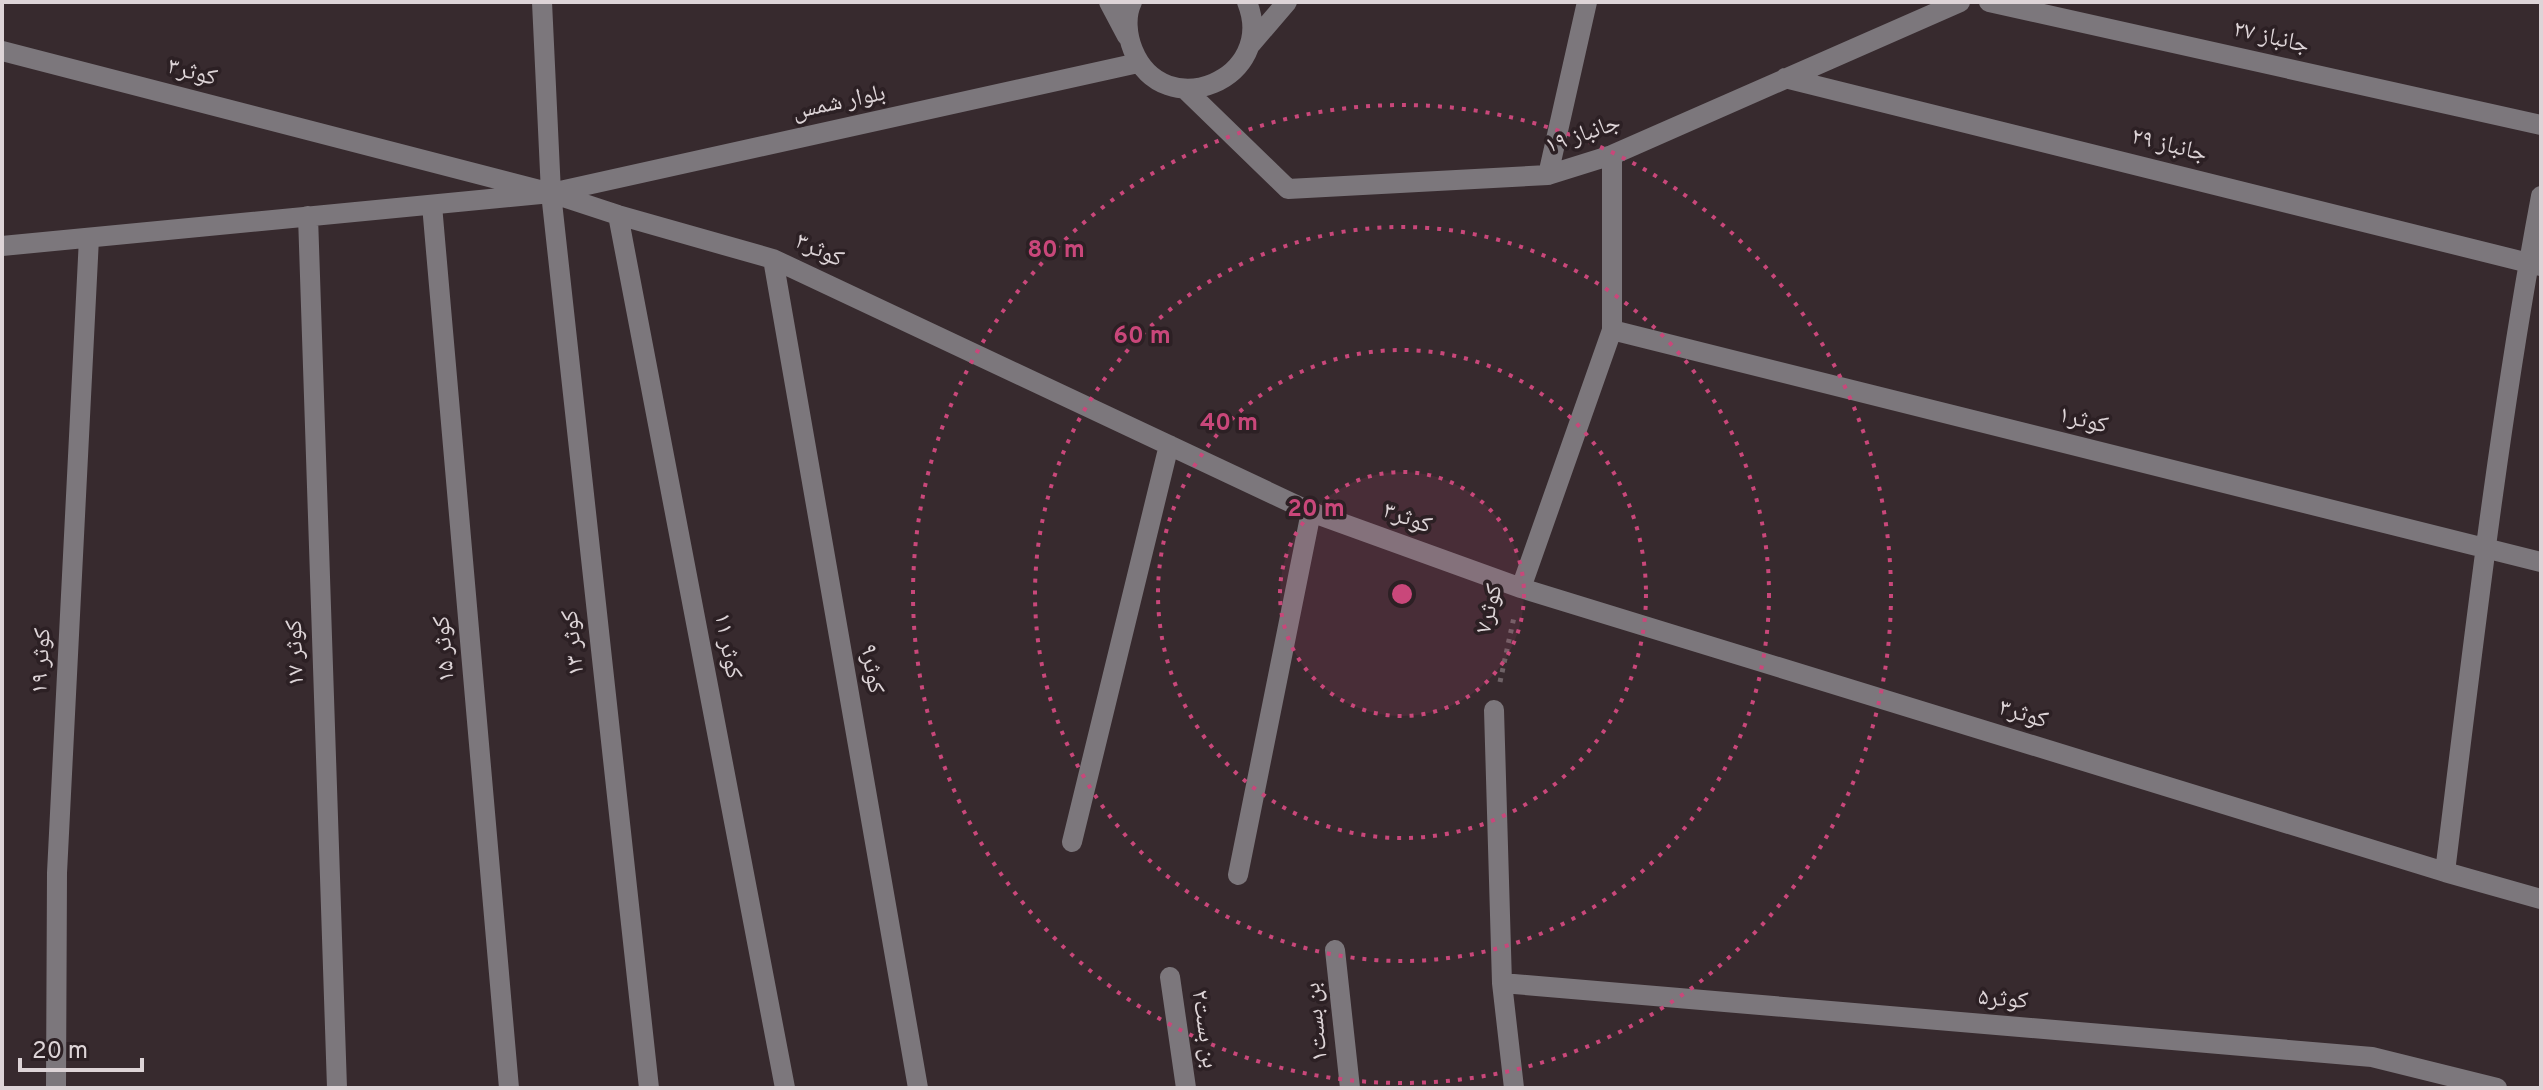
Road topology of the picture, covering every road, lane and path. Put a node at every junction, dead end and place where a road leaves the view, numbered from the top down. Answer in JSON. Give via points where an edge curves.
{"nodes":[{"id":1,"x":542,"y":2,"type":"edge"},
{"id":2,"x":1109,"y":2,"type":"edge"},
{"id":3,"x":1132,"y":2,"type":"edge"},
{"id":4,"x":1247,"y":2,"type":"edge"},
{"id":5,"x":1287,"y":2,"type":"edge"},
{"id":6,"x":1587,"y":2,"type":"edge"},
{"id":7,"x":1960,"y":2,"type":"edge"},
{"id":8,"x":1989,"y":2,"type":"edge"},
{"id":9,"x":1127,"y":36,"type":"junction"},
{"id":10,"x":1251,"y":44,"type":"junction"},
{"id":11,"x":2,"y":51,"type":"edge"},
{"id":12,"x":1138,"y":63,"type":"junction"},
{"id":13,"x":1785,"y":78,"type":"junction"},
{"id":14,"x":1186,"y":90,"type":"junction"},
{"id":15,"x":2541,"y":125,"type":"edge"},
{"id":16,"x":1612,"y":155,"type":"junction"},
{"id":17,"x":1548,"y":175,"type":"junction"},
{"id":18,"x":551,"y":193,"type":"junction"},
{"id":19,"x":2541,"y":196,"type":"edge"},
{"id":20,"x":432,"y":205,"type":"junction"},
{"id":21,"x":618,"y":215,"type":"junction"},
{"id":22,"x":308,"y":216,"type":"junction"},
{"id":23,"x":89,"y":238,"type":"junction"},
{"id":24,"x":2,"y":246,"type":"edge"},
{"id":25,"x":773,"y":259,"type":"junction"},
{"id":26,"x":2535,"y":264,"type":"edge"},
{"id":27,"x":1612,"y":330,"type":"junction"},
{"id":28,"x":1169,"y":445,"type":"junction"},
{"id":29,"x":1311,"y":512,"type":"junction"},
{"id":30,"x":2486,"y":549,"type":"junction"},
{"id":31,"x":2541,"y":562,"type":"edge"},
{"id":32,"x":1521,"y":588,"type":"junction"},
{"id":33,"x":1494,"y":710,"type":"joint"},
{"id":34,"x":1072,"y":842,"type":"dead end"},
{"id":35,"x":2445,"y":872,"type":"junction"},
{"id":36,"x":1238,"y":875,"type":"dead end"},
{"id":37,"x":2541,"y":899,"type":"edge"},
{"id":38,"x":1335,"y":950,"type":"dead end"},
{"id":39,"x":1170,"y":977,"type":"dead end"},
{"id":40,"x":1502,"y":983,"type":"junction"},
{"id":41,"x":56,"y":1088,"type":"edge"},
{"id":42,"x":337,"y":1088,"type":"edge"},
{"id":43,"x":509,"y":1088,"type":"edge"},
{"id":44,"x":649,"y":1088,"type":"edge"},
{"id":45,"x":785,"y":1088,"type":"edge"},
{"id":46,"x":918,"y":1088,"type":"edge"},
{"id":47,"x":1186,"y":1088,"type":"edge"},
{"id":48,"x":1350,"y":1088,"type":"edge"},
{"id":49,"x":1514,"y":1088,"type":"edge"},
{"id":50,"x":2497,"y":1088,"type":"edge"}],
"edges":[{"from":1,"to":18,"type":"street","name":"کوثر ۱۳"},
{"from":2,"to":9,"type":"street"},
{"from":3,"to":9,"type":"street"},
{"from":4,"to":10,"type":"street"},
{"from":5,"to":10,"type":"street"},
{"from":6,"to":17,"type":"street"},
{"from":7,"to":13,"type":"street","name":"جانباز ۱۹"},
{"from":8,"to":15,"type":"street","name":"جانباز ۲۷"},
{"from":9,"to":12,"type":"street"},
{"from":10,"to":14,"type":"street","via":[[1226,77]]},
{"from":11,"to":18,"type":"street","name":"کوثر۳"},
{"from":12,"to":14,"type":"street","via":[[1159,82]]},
{"from":12,"to":18,"type":"street","name":"بلوار شمس"},
{"from":13,"to":16,"type":"street","name":"جانباز ۱۹"},
{"from":13,"to":26,"type":"street","name":"جانباز ۲۹"},
{"from":14,"to":17,"type":"street","name":"جانباز ۱۹","via":[[1288,189]]},
{"from":16,"to":17,"type":"street","name":"جانباز ۱۹"},
{"from":16,"to":27,"type":"street","name":"کوثر۷"},
{"from":18,"to":20,"type":"street","name":"بلوار شمس"},
{"from":18,"to":21,"type":"street","name":"کوثر۳"},
{"from":18,"to":44,"type":"street","name":"کوثر ۱۳"},
{"from":19,"to":26,"type":"street"},
{"from":20,"to":22,"type":"street","name":"بلوار شمس"},
{"from":20,"to":43,"type":"street","name":"کوثر ۱۵"},
{"from":21,"to":25,"type":"street","name":"کوثر۳"},
{"from":21,"to":45,"type":"street","name":"کوثر ۱۱"},
{"from":22,"to":23,"type":"street","name":"بلوار شمس"},
{"from":22,"to":42,"type":"street","name":"کوثر ۱۷"},
{"from":23,"to":24,"type":"street","name":"بلوار شمس"},
{"from":23,"to":41,"type":"street","name":"کوثر ۱۹","via":[[57,873]]},
{"from":25,"to":28,"type":"street","name":"کوثر۳"},
{"from":25,"to":46,"type":"street","name":"کوثر۹"},
{"from":26,"to":30,"type":"street"},
{"from":27,"to":30,"type":"street","name":"کوثر۱"},
{"from":27,"to":32,"type":"street","name":"کوثر۷"},
{"from":28,"to":29,"type":"street","name":"کوثر۳"},
{"from":28,"to":34,"type":"street"},
{"from":29,"to":32,"type":"street","name":"کوثر۳"},
{"from":29,"to":36,"type":"street"},
{"from":30,"to":31,"type":"street","name":"کوثر۱"},
{"from":30,"to":35,"type":"street"},
{"from":32,"to":33,"type":"path","name":"کوثر۷"},
{"from":32,"to":35,"type":"street","name":"کوثر۳"},
{"from":33,"to":40,"type":"street"},
{"from":35,"to":37,"type":"street","name":"کوثر۳"},
{"from":38,"to":48,"type":"street","name":"بن بست۱"},
{"from":39,"to":47,"type":"street","name":"بن بست۲"},
{"from":40,"to":49,"type":"street"},
{"from":40,"to":50,"type":"street","name":"کوثر۵","via":[[2372,1057]]}]}
